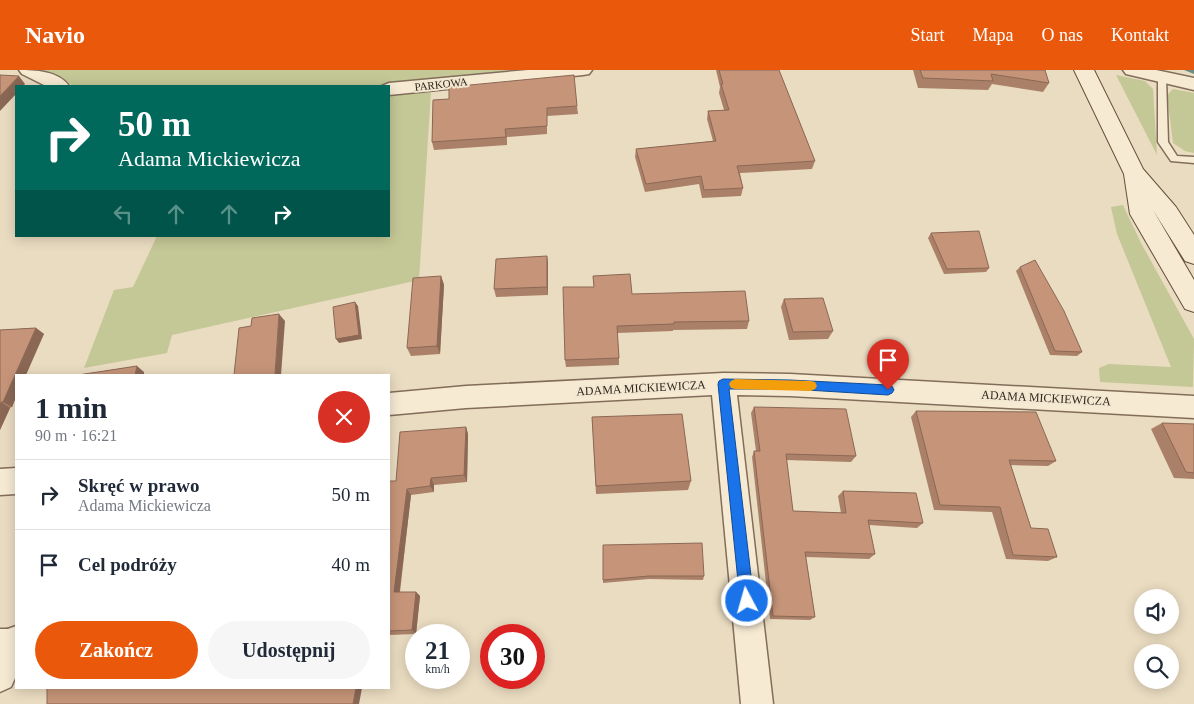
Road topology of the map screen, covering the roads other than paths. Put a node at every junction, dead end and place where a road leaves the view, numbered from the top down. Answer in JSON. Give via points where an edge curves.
{"nodes":[{"id":1,"x":28,"y":70,"type":"edge"},
{"id":2,"x":583,"y":70,"type":"edge"},
{"id":3,"x":1132,"y":70,"type":"edge"},
{"id":4,"x":1085,"y":72,"type":"edge"},
{"id":5,"x":1162,"y":77,"type":"junction"},
{"id":6,"x":1194,"y":84,"type":"edge"},
{"id":7,"x":58,"y":85,"type":"edge"},
{"id":8,"x":390,"y":89,"type":"edge"},
{"id":9,"x":1194,"y":160,"type":"edge"},
{"id":10,"x":1134,"y":173,"type":"junction"},
{"id":11,"x":1194,"y":255,"type":"edge"},
{"id":12,"x":1194,"y":302,"type":"edge"},
{"id":13,"x":723,"y":384,"type":"junction"},
{"id":14,"x":390,"y":404,"type":"edge"},
{"id":15,"x":1194,"y":407,"type":"edge"},
{"id":16,"x":15,"y":481,"type":"edge"},
{"id":17,"x":0,"y":482,"type":"edge"},
{"id":18,"x":0,"y":637,"type":"edge"},
{"id":19,"x":15,"y":639,"type":"edge"},
{"id":20,"x":15,"y":641,"type":"edge"},
{"id":21,"x":0,"y":676,"type":"edge"},
{"id":22,"x":757,"y":704,"type":"edge"}],
"edges":[{"from":1,"to":7,"type":"street"},
{"from":2,"to":8,"type":"street","name":"PARKOWA"},
{"from":3,"to":5,"type":"street"},
{"from":4,"to":10,"type":"main road"},
{"from":5,"to":6,"type":"street"},
{"from":5,"to":9,"type":"lane","via":[[1163,142],[1174,159]]},
{"from":10,"to":11,"type":"main road","via":[[1168,213]]},
{"from":10,"to":12,"type":"main road","via":[[1142,214]]},
{"from":13,"to":14,"type":"street","name":"ADAMA MICKIEWICZA"},
{"from":13,"to":15,"type":"street","name":"ADAMA MICKIEWICZA","via":[[790,384]]},
{"from":13,"to":22,"type":"street"},
{"from":16,"to":17,"type":"street"},
{"from":18,"to":19,"type":"lane"},
{"from":20,"to":21,"type":"street"}]}
